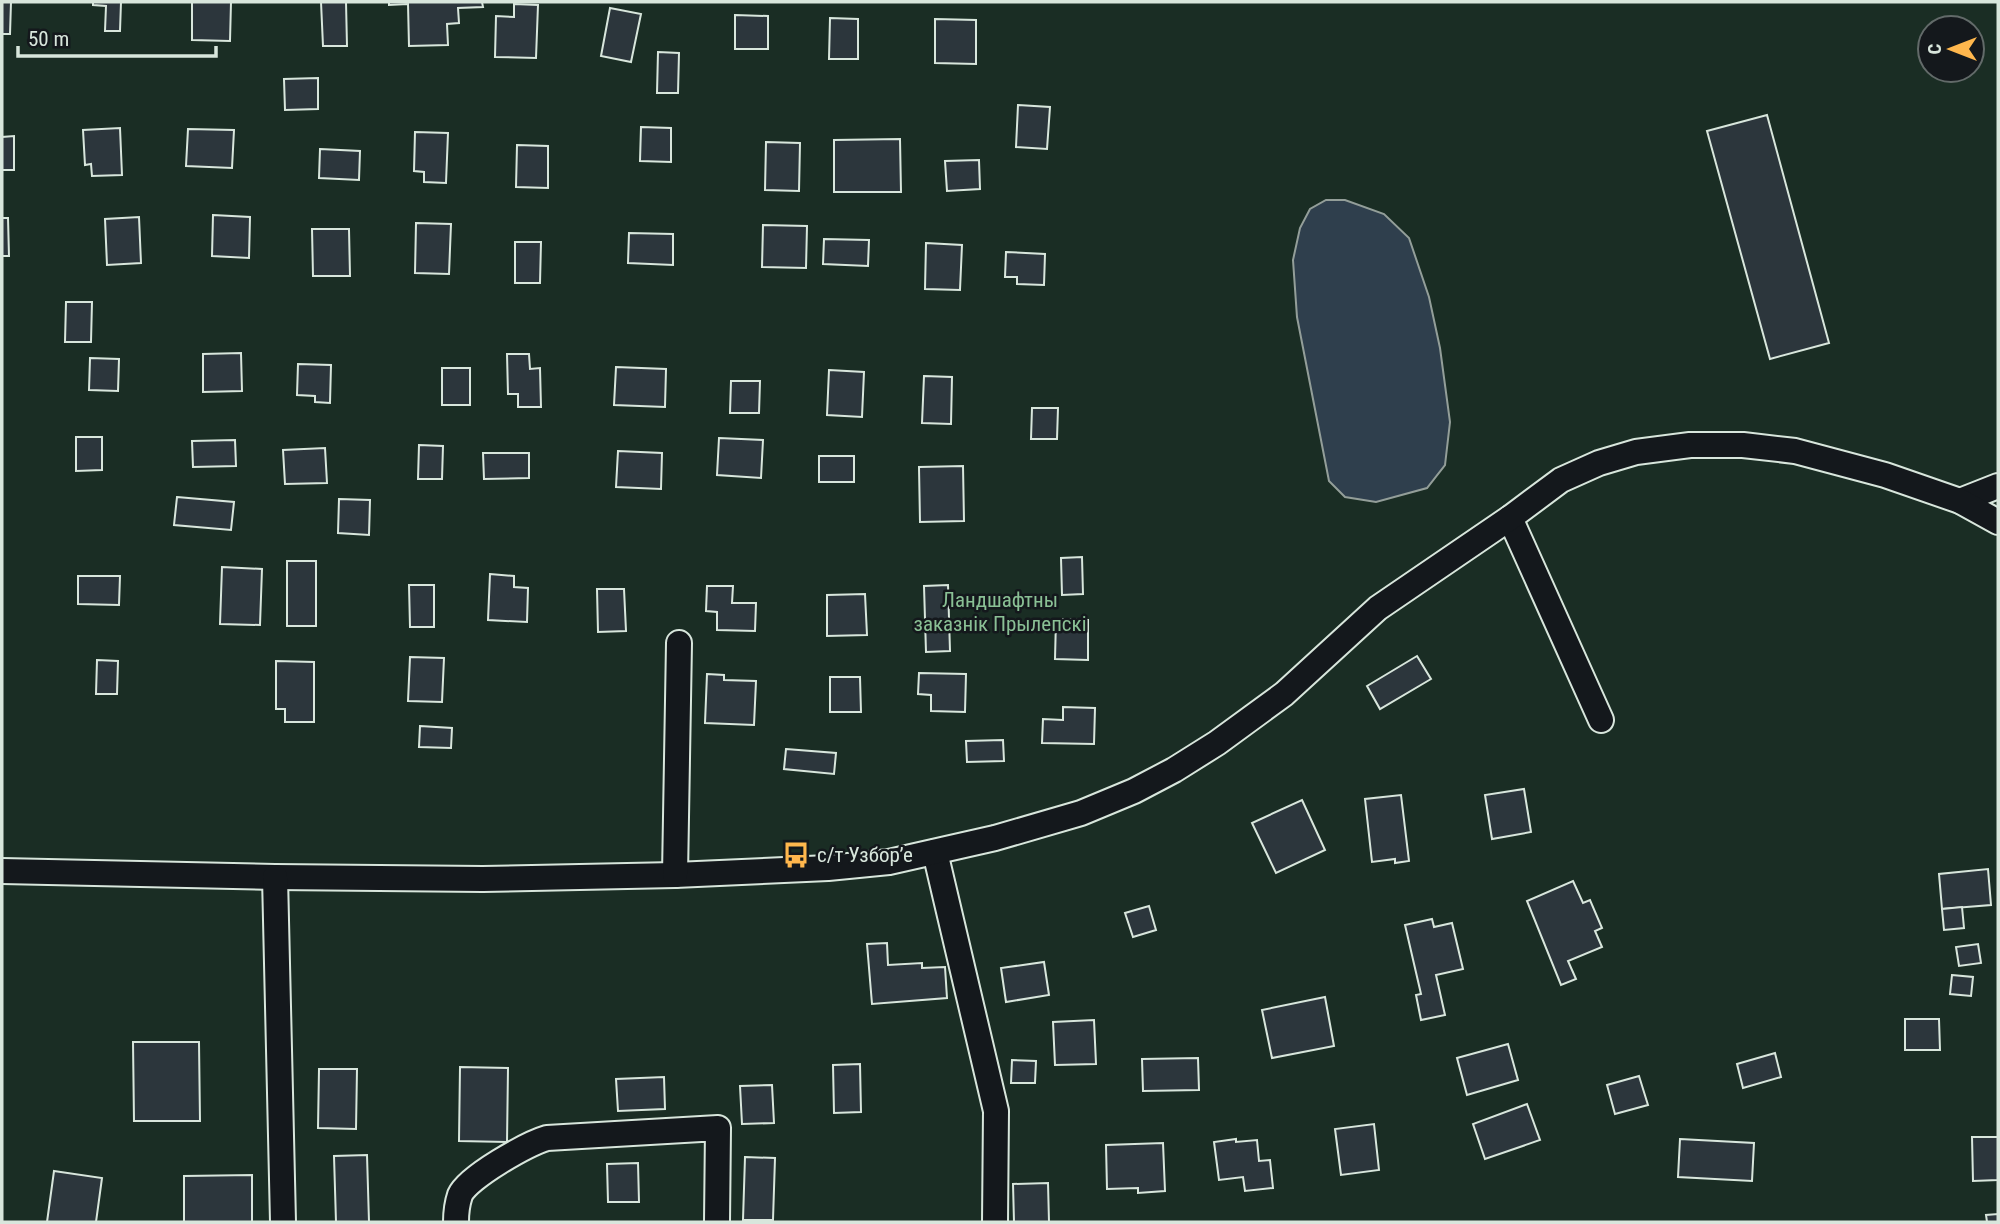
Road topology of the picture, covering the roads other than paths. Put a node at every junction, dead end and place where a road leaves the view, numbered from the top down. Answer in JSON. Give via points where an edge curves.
{"nodes":[{"id":1,"x":1998,"y":486,"type":"edge"},
{"id":2,"x":1960,"y":501,"type":"junction"},
{"id":3,"x":1510,"y":518,"type":"junction"},
{"id":4,"x":1998,"y":522,"type":"edge"},
{"id":5,"x":679,"y":643,"type":"dead end"},
{"id":6,"x":1601,"y":720,"type":"dead end"},
{"id":7,"x":935,"y":852,"type":"junction"},
{"id":8,"x":2,"y":871,"type":"edge"},
{"id":9,"x":675,"y":876,"type":"junction"},
{"id":10,"x":275,"y":877,"type":"junction"},
{"id":11,"x":282,"y":1222,"type":"edge"},
{"id":12,"x":456,"y":1222,"type":"edge"},
{"id":13,"x":717,"y":1222,"type":"edge"},
{"id":14,"x":995,"y":1222,"type":"edge"}],
"edges":[{"from":1,"to":2,"type":"street"},
{"from":2,"to":3,"type":"street","via":[[1874,471],[1795,451],[1690,445],[1636,452],[1599,463],[1560,480]]},
{"from":2,"to":4,"type":"street"},
{"from":3,"to":6,"type":"street"},
{"from":3,"to":7,"type":"street","via":[[1378,608],[1284,694],[1174,770],[1080,813]]},
{"from":5,"to":9,"type":"street"},
{"from":7,"to":9,"type":"street","via":[[828,869]]},
{"from":7,"to":14,"type":"street","via":[[996,1111]]},
{"from":8,"to":10,"type":"street"},
{"from":9,"to":10,"type":"street"},
{"from":10,"to":11,"type":"street"},
{"from":12,"to":13,"type":"street","via":[[461,1194],[469,1182],[533,1142],[718,1128]]}]}
